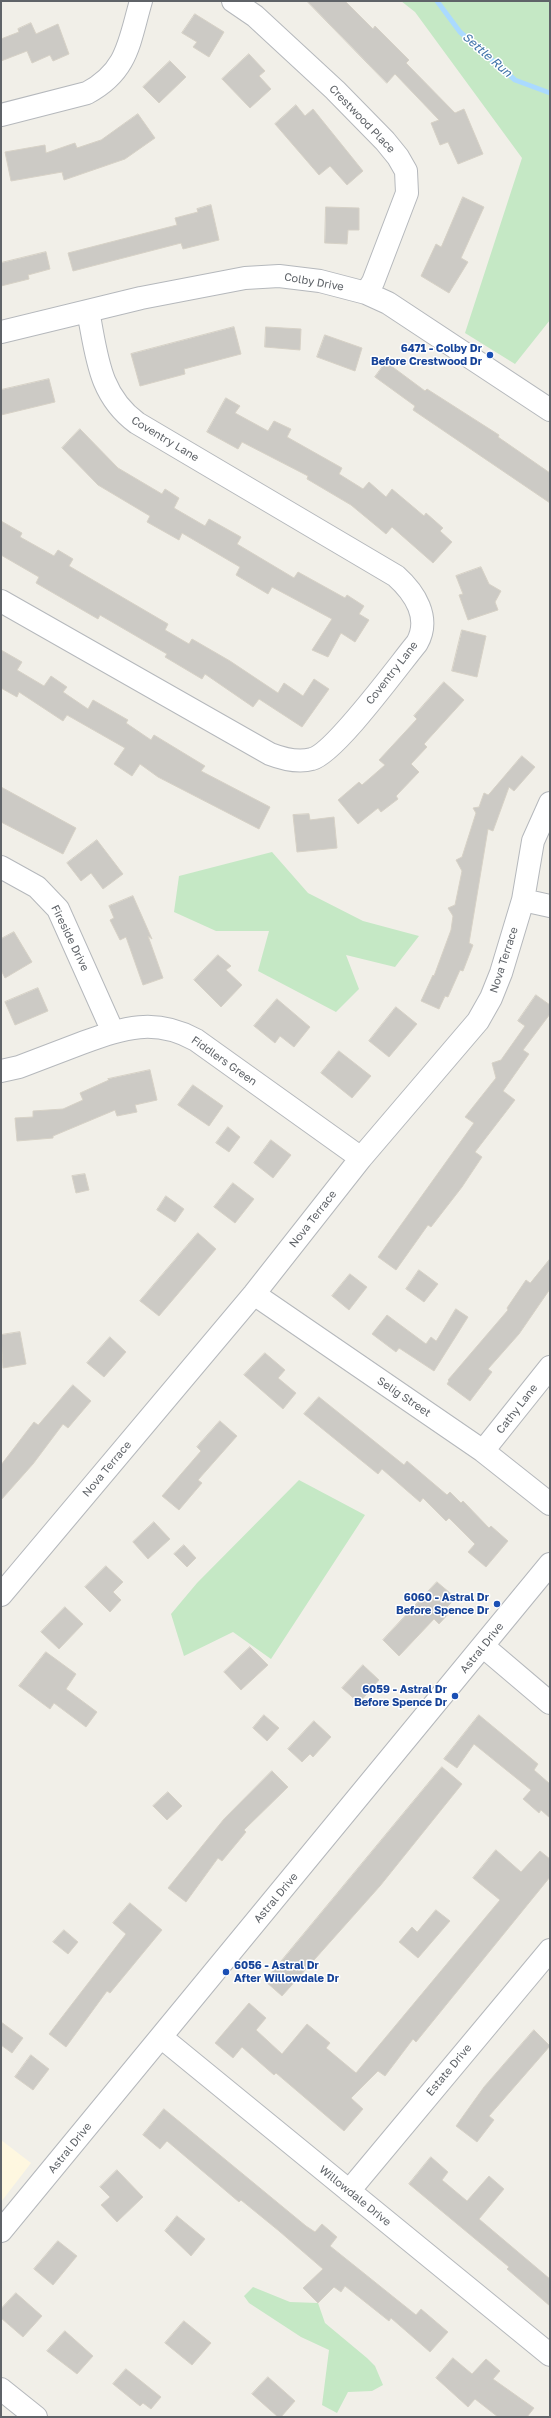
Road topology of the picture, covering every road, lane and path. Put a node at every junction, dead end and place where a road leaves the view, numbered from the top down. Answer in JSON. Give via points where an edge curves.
{"nodes":[{"id":1,"x":142,"y":1,"type":"edge"},
{"id":2,"x":233,"y":1,"type":"edge"},
{"id":3,"x":1,"y":115,"type":"edge"},
{"id":4,"x":366,"y":293,"type":"junction"},
{"id":5,"x":88,"y":311,"type":"junction"},
{"id":6,"x":1,"y":332,"type":"edge"},
{"id":7,"x":550,"y":410,"type":"edge"},
{"id":8,"x":1,"y":601,"type":"edge"},
{"id":9,"x":550,"y":803,"type":"edge"},
{"id":10,"x":1,"y":867,"type":"edge"},
{"id":11,"x":523,"y":900,"type":"junction"},
{"id":12,"x":550,"y":906,"type":"edge"},
{"id":13,"x":113,"y":1032,"type":"junction"},
{"id":14,"x":1,"y":1070,"type":"edge"},
{"id":15,"x":361,"y":1158,"type":"junction"},
{"id":16,"x":254,"y":1294,"type":"junction"},
{"id":17,"x":550,"y":1367,"type":"edge"},
{"id":18,"x":483,"y":1452,"type":"junction"},
{"id":19,"x":550,"y":1504,"type":"edge"},
{"id":20,"x":550,"y":1564,"type":"edge"},
{"id":21,"x":1,"y":1595,"type":"edge"},
{"id":22,"x":484,"y":1647,"type":"junction"},
{"id":23,"x":550,"y":1703,"type":"edge"},
{"id":24,"x":550,"y":1950,"type":"edge"},
{"id":25,"x":161,"y":2037,"type":"junction"},
{"id":26,"x":349,"y":2191,"type":"junction"},
{"id":27,"x":1,"y":2231,"type":"edge"},
{"id":28,"x":550,"y":2355,"type":"edge"},
{"id":29,"x":1,"y":2389,"type":"edge"},
{"id":30,"x":36,"y":2417,"type":"edge"}],
"edges":[{"from":1,"to":3,"type":"street","via":[[126,56],[119,68],[100,86],[87,93]]},
{"from":2,"to":4,"type":"street","name":"Crestwood Place","via":[[255,16],[335,90],[385,141],[406,171],[408,193],[373,282]]},
{"from":4,"to":5,"type":"street","name":"Colby Drive","via":[[297,278],[245,278]]},
{"from":4,"to":7,"type":"street","name":"Colby Drive","via":[[397,308]]},
{"from":5,"to":6,"type":"street","name":"Colby Drive"},
{"from":5,"to":8,"type":"street","name":"Coventry Lane","via":[[102,381],[122,411],[137,423],[396,576],[415,598],[422,617],[421,633],[417,643],[329,749],[313,759],[293,761],[270,754]]},
{"from":9,"to":11,"type":"street","name":"Nova Terrace","via":[[533,841]]},
{"from":10,"to":13,"type":"street","name":"Fireside Drive","via":[[37,887],[58,909]]},
{"from":11,"to":12,"type":"street"},
{"from":11,"to":15,"type":"street","name":"Nova Terrace","via":[[495,990],[481,1017]]},
{"from":13,"to":14,"type":"street","name":"Fiddlers Green","via":[[19,1067]]},
{"from":13,"to":15,"type":"street","name":"Fiddlers Green","via":[[148,1026],[173,1030],[188,1036]]},
{"from":15,"to":16,"type":"street","name":"Nova Terrace"},
{"from":16,"to":18,"type":"street","name":"Selig Street"},
{"from":16,"to":21,"type":"street","name":"Nova Terrace"},
{"from":17,"to":18,"type":"street","name":"Cathy Lane"},
{"from":18,"to":19,"type":"street","name":"Selig Street"},
{"from":20,"to":22,"type":"street","name":"Astral Drive"},
{"from":22,"to":23,"type":"street"},
{"from":22,"to":25,"type":"street","name":"Astral Drive"},
{"from":24,"to":26,"type":"street","name":"Estate Drive"},
{"from":25,"to":26,"type":"street","name":"Willowdale Drive"},
{"from":25,"to":27,"type":"street","name":"Astral Drive"},
{"from":26,"to":28,"type":"street","name":"Willowdale Drive"},
{"from":29,"to":30,"type":"street"}]}
